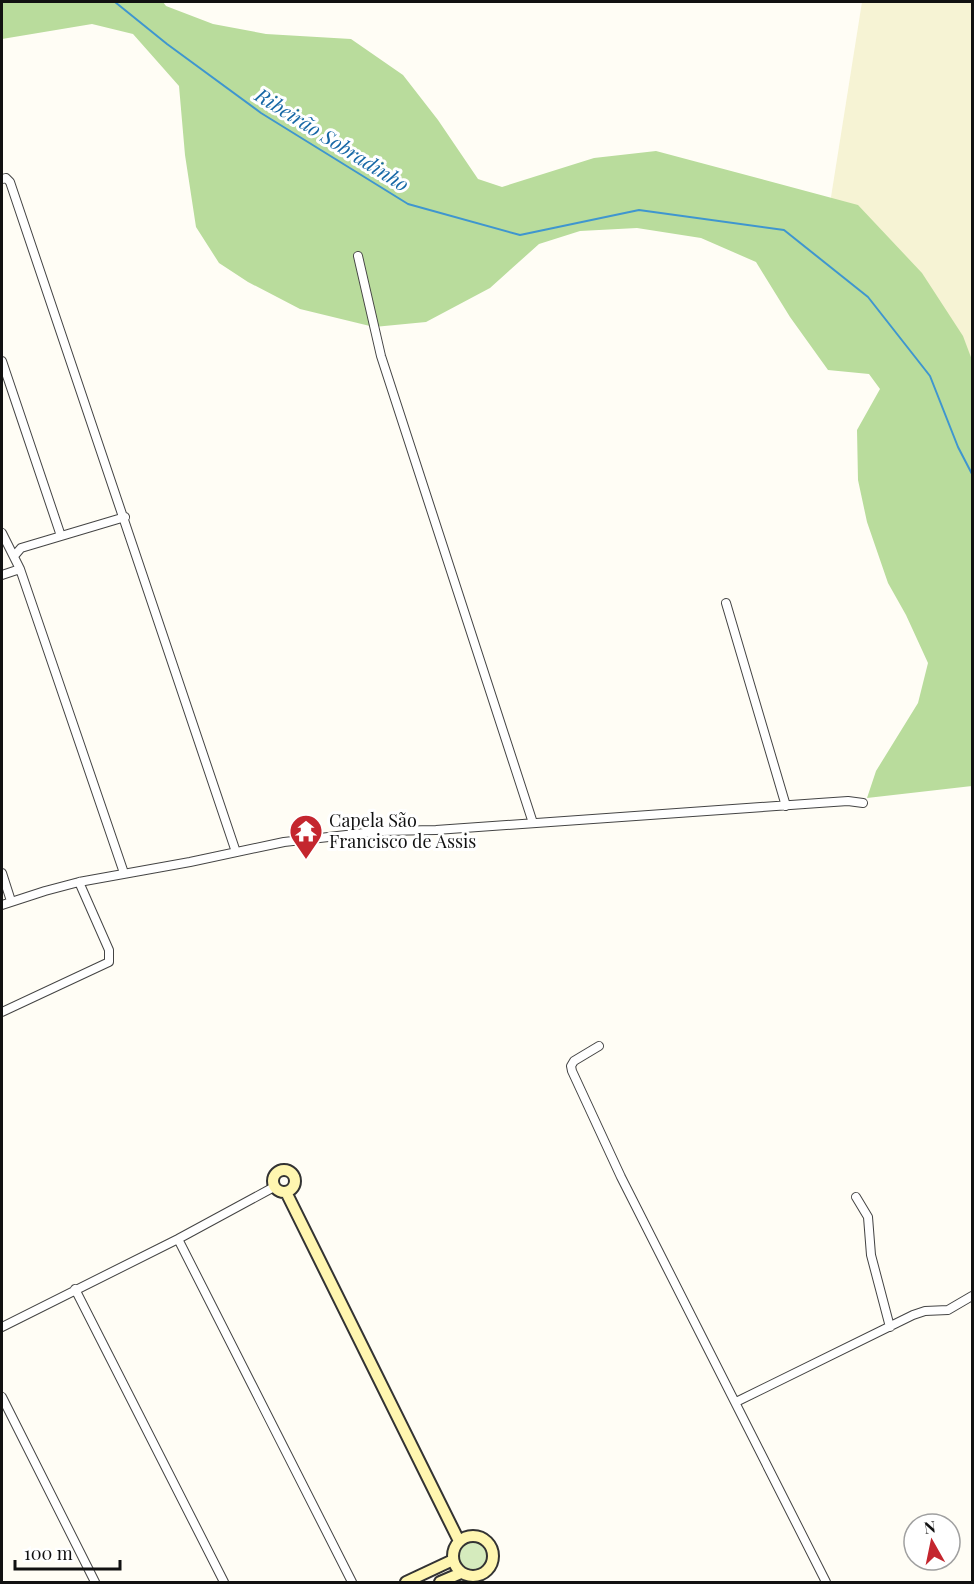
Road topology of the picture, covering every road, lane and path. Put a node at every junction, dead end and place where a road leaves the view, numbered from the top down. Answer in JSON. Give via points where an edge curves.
{"nodes":[{"id":1,"x":2,"y":178,"type":"edge"},
{"id":2,"x":358,"y":256,"type":"dead end"},
{"id":3,"x":2,"y":361,"type":"edge"},
{"id":4,"x":124,"y":517,"type":"junction"},
{"id":5,"x":2,"y":533,"type":"edge"},
{"id":6,"x":61,"y":536,"type":"junction"},
{"id":7,"x":15,"y":555,"type":"junction"},
{"id":8,"x":20,"y":569,"type":"junction"},
{"id":9,"x":2,"y":574,"type":"edge"},
{"id":10,"x":726,"y":603,"type":"dead end"},
{"id":11,"x":863,"y":803,"type":"dead end"},
{"id":12,"x":786,"y":806,"type":"junction"},
{"id":13,"x":533,"y":823,"type":"junction"},
{"id":14,"x":236,"y":852,"type":"junction"},
{"id":15,"x":2,"y":873,"type":"edge"},
{"id":16,"x":124,"y":873,"type":"junction"},
{"id":17,"x":79,"y":882,"type":"junction"},
{"id":18,"x":11,"y":901,"type":"junction"},
{"id":19,"x":2,"y":905,"type":"edge"},
{"id":20,"x":2,"y":1012,"type":"edge"},
{"id":21,"x":599,"y":1046,"type":"dead end"},
{"id":22,"x":274,"y":1187,"type":"junction"},
{"id":23,"x":286,"y":1192,"type":"junction"},
{"id":24,"x":856,"y":1197,"type":"dead end"},
{"id":25,"x":178,"y":1239,"type":"junction"},
{"id":26,"x":75,"y":1289,"type":"junction"},
{"id":27,"x":972,"y":1296,"type":"edge"},
{"id":28,"x":2,"y":1327,"type":"edge"},
{"id":29,"x":890,"y":1327,"type":"junction"},
{"id":30,"x":2,"y":1397,"type":"edge"},
{"id":31,"x":736,"y":1402,"type":"junction"},
{"id":32,"x":459,"y":1541,"type":"junction"},
{"id":33,"x":453,"y":1560,"type":"junction"},
{"id":34,"x":461,"y":1573,"type":"junction"},
{"id":35,"x":482,"y":1579,"type":"edge"},
{"id":36,"x":95,"y":1582,"type":"edge"},
{"id":37,"x":224,"y":1582,"type":"edge"},
{"id":38,"x":352,"y":1582,"type":"edge"},
{"id":39,"x":406,"y":1582,"type":"edge"},
{"id":40,"x":440,"y":1582,"type":"edge"},
{"id":41,"x":826,"y":1582,"type":"edge"}],
"edges":[{"from":1,"to":4,"type":"street","via":[[10,182]]},
{"from":2,"to":13,"type":"street","via":[[381,356]]},
{"from":3,"to":6,"type":"street"},
{"from":4,"to":6,"type":"street"},
{"from":4,"to":14,"type":"street"},
{"from":5,"to":7,"type":"street"},
{"from":6,"to":7,"type":"street","via":[[21,548]]},
{"from":7,"to":8,"type":"street"},
{"from":8,"to":9,"type":"street"},
{"from":8,"to":16,"type":"street"},
{"from":10,"to":12,"type":"street"},
{"from":11,"to":12,"type":"street"},
{"from":12,"to":13,"type":"street"},
{"from":13,"to":14,"type":"street","via":[[382,831]]},
{"from":14,"to":16,"type":"street"},
{"from":15,"to":18,"type":"street"},
{"from":16,"to":17,"type":"street"},
{"from":17,"to":18,"type":"street"},
{"from":17,"to":20,"type":"street","via":[[109,950],[109,962]]},
{"from":18,"to":19,"type":"street"},
{"from":21,"to":31,"type":"street","via":[[574,1061],[571,1068],[621,1177]]},
{"from":22,"to":23,"type":"street"},
{"from":22,"to":23,"type":"street","via":[[274,1174],[281,1169],[290,1171],[295,1182]]},
{"from":22,"to":25,"type":"street"},
{"from":23,"to":32,"type":"street"},
{"from":24,"to":29,"type":"street","via":[[868,1216],[871,1255]]},
{"from":25,"to":26,"type":"street"},
{"from":25,"to":38,"type":"street"},
{"from":26,"to":28,"type":"street"},
{"from":26,"to":37,"type":"street"},
{"from":27,"to":29,"type":"street","via":[[952,1308],[925,1311]]},
{"from":29,"to":31,"type":"street"},
{"from":30,"to":36,"type":"street"},
{"from":31,"to":41,"type":"street"},
{"from":32,"to":33,"type":"street"},
{"from":32,"to":35,"type":"street","via":[[473,1536],[490,1546],[491,1565]]},
{"from":33,"to":34,"type":"street"},
{"from":33,"to":39,"type":"street"},
{"from":34,"to":35,"type":"street"},
{"from":34,"to":40,"type":"street"}]}
